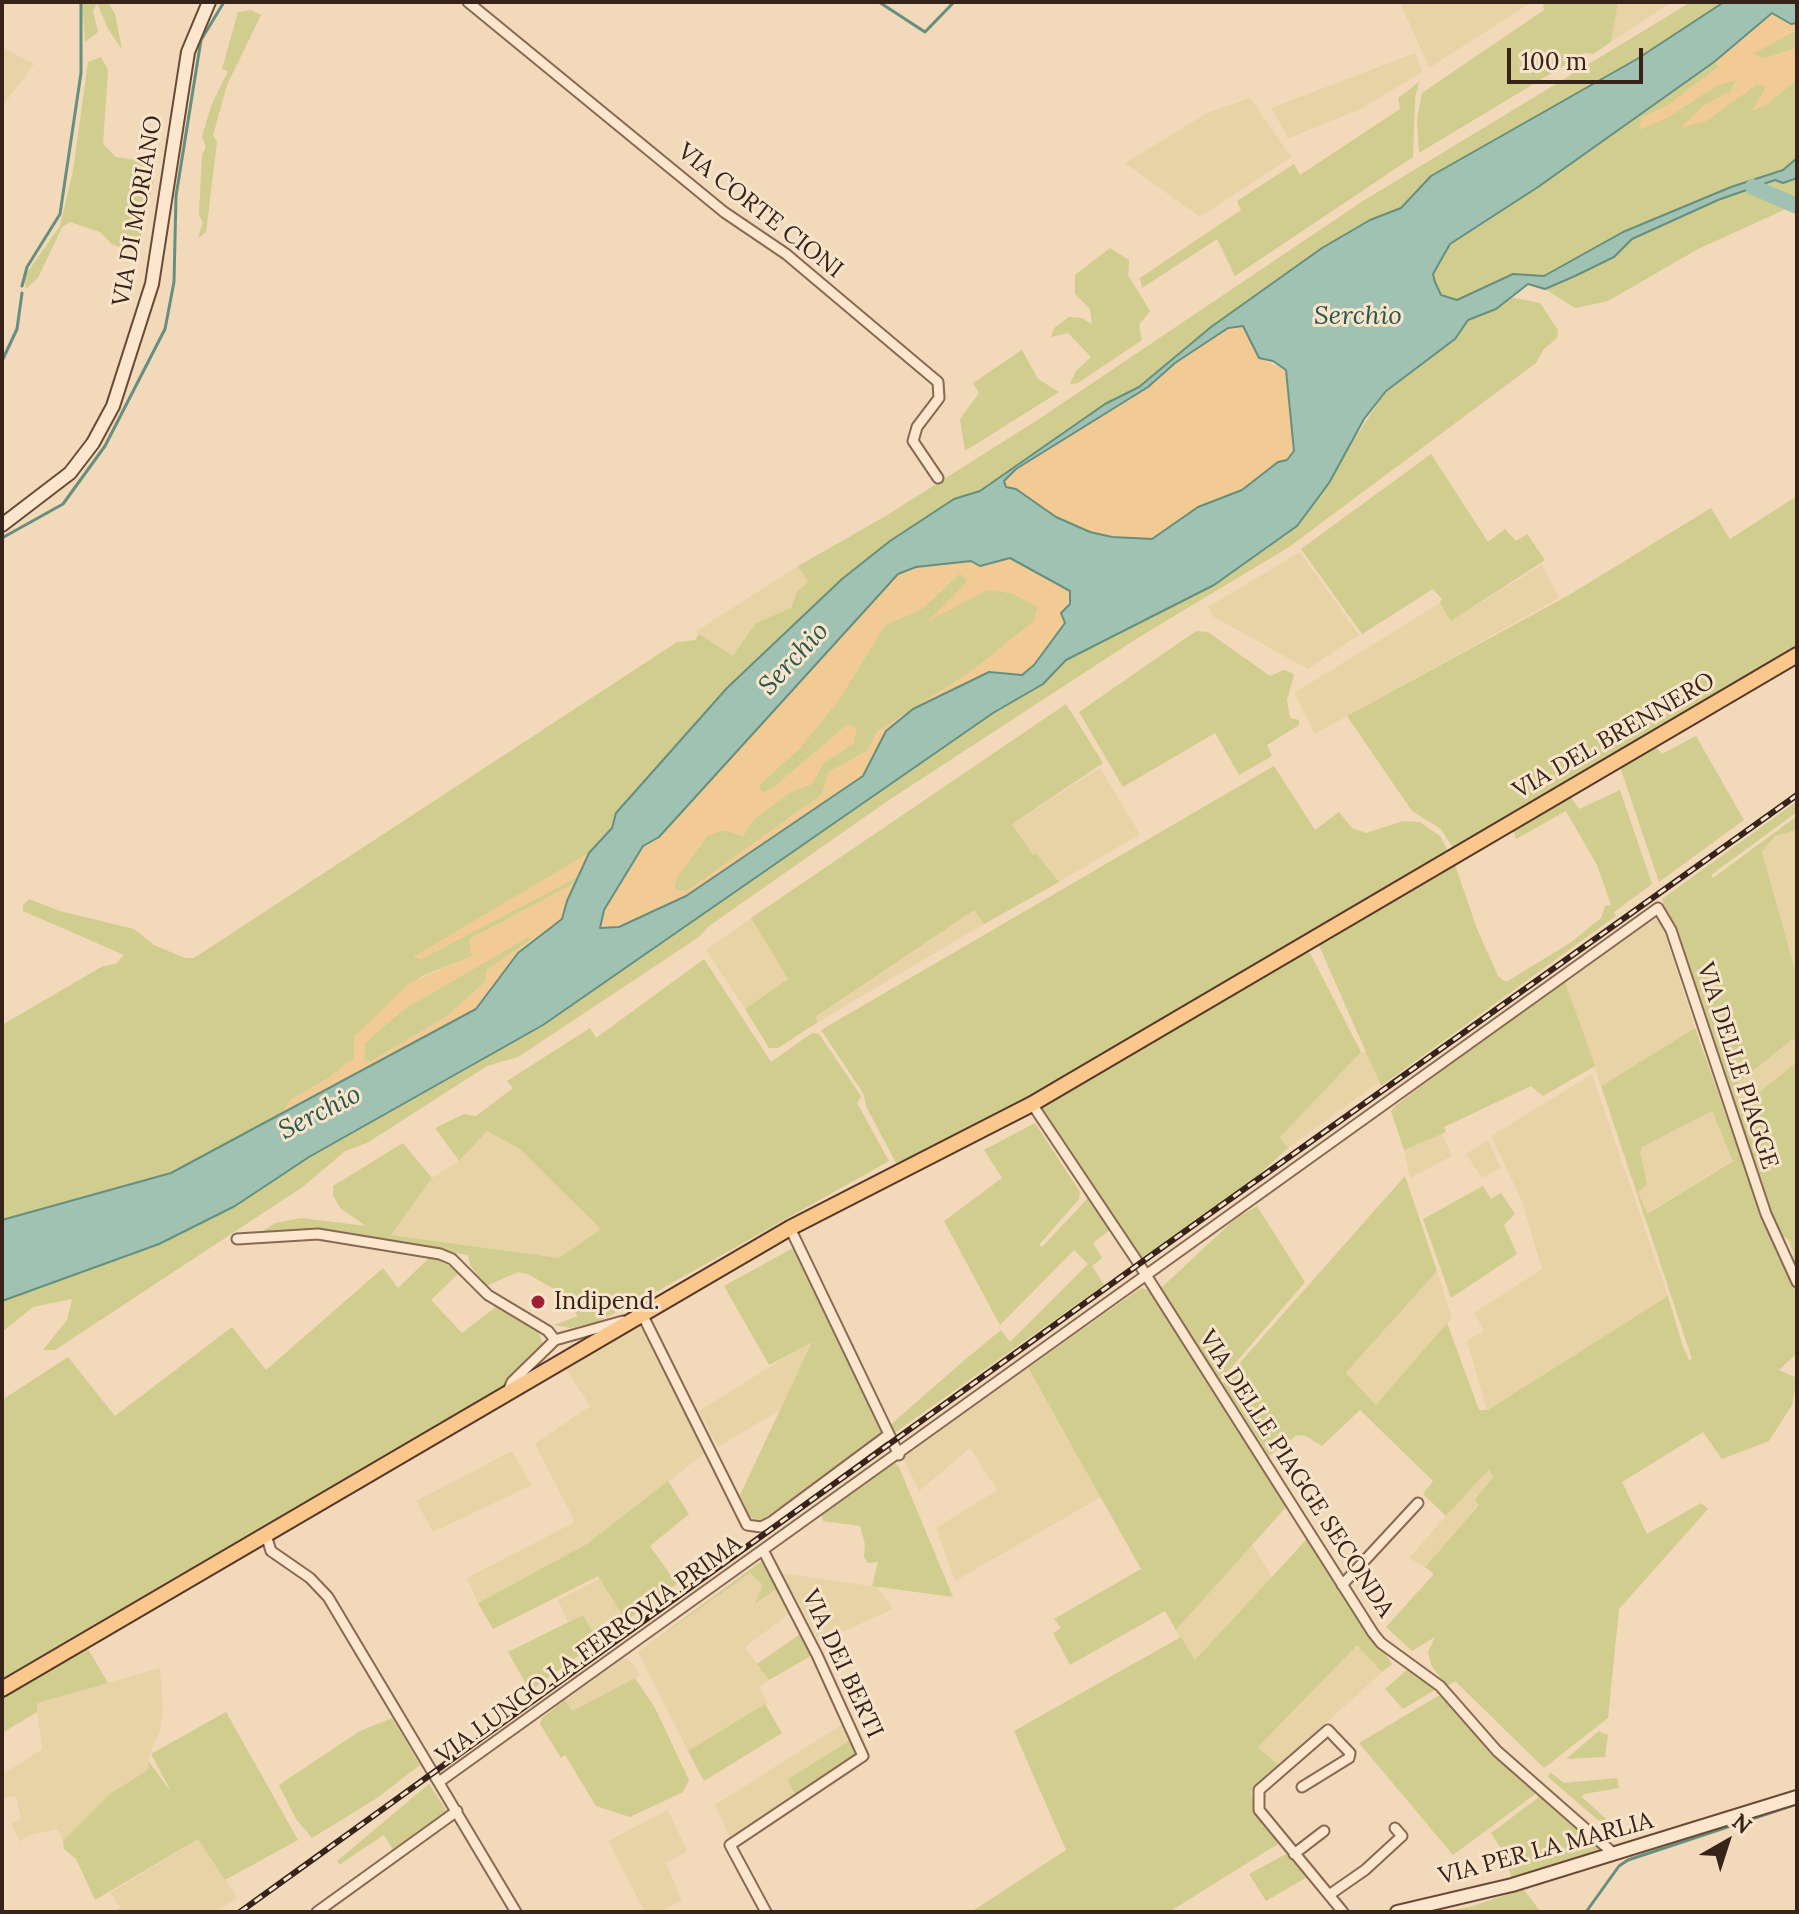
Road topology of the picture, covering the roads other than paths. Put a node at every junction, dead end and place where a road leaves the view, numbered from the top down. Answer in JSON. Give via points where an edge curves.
{"nodes":[{"id":1,"x":209,"y":2,"type":"edge"},
{"id":2,"x":468,"y":2,"type":"edge"},
{"id":3,"x":938,"y":478,"type":"dead end"},
{"id":4,"x":2,"y":525,"type":"edge"},
{"id":5,"x":1797,"y":655,"type":"edge"},
{"id":6,"x":1658,"y":908,"type":"joint"},
{"id":7,"x":1032,"y":1104,"type":"junction"},
{"id":8,"x":790,"y":1228,"type":"junction"},
{"id":9,"x":237,"y":1239,"type":"dead end"},
{"id":10,"x":1146,"y":1275,"type":"junction"},
{"id":11,"x":1797,"y":1282,"type":"edge"},
{"id":12,"x":638,"y":1316,"type":"junction"},
{"id":13,"x":555,"y":1340,"type":"junction"},
{"id":14,"x":508,"y":1394,"type":"junction"},
{"id":15,"x":888,"y":1435,"type":"junction"},
{"id":16,"x":899,"y":1455,"type":"junction"},
{"id":17,"x":1418,"y":1503,"type":"dead end"},
{"id":18,"x":266,"y":1535,"type":"junction"},
{"id":19,"x":763,"y":1550,"type":"junction"},
{"id":20,"x":1342,"y":1585,"type":"junction"},
{"id":21,"x":2,"y":1689,"type":"edge"},
{"id":22,"x":439,"y":1782,"type":"junction"},
{"id":23,"x":1302,"y":1787,"type":"dead end"},
{"id":24,"x":1797,"y":1797,"type":"edge"},
{"id":25,"x":457,"y":1811,"type":"junction"},
{"id":26,"x":1395,"y":1828,"type":"dead end"},
{"id":27,"x":1324,"y":1831,"type":"dead end"},
{"id":28,"x":1613,"y":1853,"type":"junction"},
{"id":29,"x":1294,"y":1854,"type":"junction"},
{"id":30,"x":1329,"y":1895,"type":"junction"},
{"id":31,"x":317,"y":1912,"type":"edge"},
{"id":32,"x":516,"y":1912,"type":"edge"},
{"id":33,"x":766,"y":1912,"type":"edge"},
{"id":34,"x":1343,"y":1912,"type":"edge"},
{"id":35,"x":1397,"y":1912,"type":"edge"}],
"edges":[{"from":1,"to":4,"type":"main road","name":"VIA DI MORIANO","via":[[183,79],[152,284],[113,406],[70,473]]},
{"from":2,"to":3,"type":"street","name":"VIA CORTE CIONI","via":[[938,382],[939,398],[913,441]]},
{"from":5,"to":7,"type":"main road","name":"VIA DEL BRENNERO"},
{"from":6,"to":10,"type":"street","name":"VIA LUNGO LA FERROVIA PRIMA"},
{"from":6,"to":11,"type":"street","name":"VIA DELLE PIAGGE","via":[[1671,930],[1766,1214]]},
{"from":7,"to":8,"type":"main road","name":"VIA DEL BRENNERO"},
{"from":7,"to":10,"type":"street","name":"VIA DELLE PIAGGE SECONDA"},
{"from":8,"to":12,"type":"main road","name":"VIA DEL BRENNERO"},
{"from":8,"to":15,"type":"street"},
{"from":9,"to":13,"type":"street","via":[[318,1234],[440,1254],[488,1295]]},
{"from":10,"to":16,"type":"street","name":"VIA LUNGO LA FERROVIA PRIMA"},
{"from":10,"to":20,"type":"street","name":"VIA DELLE PIAGGE SECONDA"},
{"from":12,"to":13,"type":"street"},
{"from":12,"to":14,"type":"main road","name":"VIA DEL BRENNERO"},
{"from":12,"to":15,"type":"street","via":[[747,1525],[771,1522]]},
{"from":13,"to":14,"type":"street","via":[[512,1382]]},
{"from":14,"to":18,"type":"main road","name":"VIA DEL BRENNERO"},
{"from":15,"to":16,"type":"street"},
{"from":16,"to":19,"type":"street","name":"VIA LUNGO LA FERROVIA PRIMA"},
{"from":17,"to":20,"type":"street"},
{"from":18,"to":21,"type":"main road","name":"VIA DEL BRENNERO"},
{"from":18,"to":22,"type":"street","via":[[271,1551],[328,1597]]},
{"from":19,"to":22,"type":"street","name":"VIA LUNGO LA FERROVIA PRIMA"},
{"from":19,"to":33,"type":"street","name":"VIA DEI BERTI","via":[[863,1756],[730,1845]]},
{"from":20,"to":28,"type":"street","name":"VIA DELLE PIAGGE SECONDA","via":[[1381,1643],[1440,1686],[1497,1751]]},
{"from":22,"to":25,"type":"street"},
{"from":23,"to":29,"type":"street","via":[[1349,1758],[1330,1731],[1258,1793],[1261,1814]]},
{"from":24,"to":28,"type":"main road","name":"VIA PER LA MARLIA"},
{"from":25,"to":31,"type":"street"},
{"from":25,"to":32,"type":"street"},
{"from":26,"to":30,"type":"street","via":[[1402,1836]]},
{"from":27,"to":29,"type":"street"},
{"from":28,"to":35,"type":"main road","name":"VIA PER LA MARLIA","via":[[1512,1885]]},
{"from":29,"to":30,"type":"street"},
{"from":30,"to":34,"type":"street"}]}
